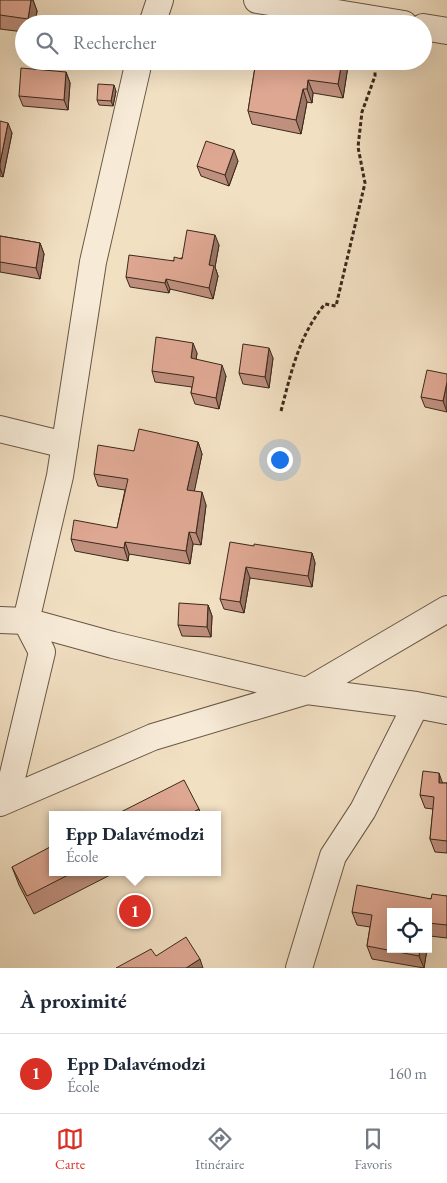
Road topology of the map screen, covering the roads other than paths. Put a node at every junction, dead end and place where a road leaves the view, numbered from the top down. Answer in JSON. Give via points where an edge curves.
{"nodes":[{"id":1,"x":160,"y":0,"type":"edge"},
{"id":2,"x":257,"y":0,"type":"edge"},
{"id":3,"x":155,"y":15,"type":"edge"},
{"id":4,"x":349,"y":15,"type":"edge"},
{"id":5,"x":432,"y":29,"type":"edge"},
{"id":6,"x":447,"y":32,"type":"edge"},
{"id":7,"x":137,"y":70,"type":"edge"},
{"id":8,"x":0,"y":428,"type":"edge"},
{"id":9,"x":65,"y":445,"type":"junction"},
{"id":10,"x":446,"y":607,"type":"edge"},
{"id":11,"x":0,"y":620,"type":"edge"},
{"id":12,"x":26,"y":621,"type":"junction"},
{"id":13,"x":307,"y":691,"type":"junction"},
{"id":14,"x":416,"y":705,"type":"junction"},
{"id":15,"x":447,"y":711,"type":"edge"},
{"id":16,"x":4,"y":801,"type":"edge"},
{"id":17,"x":299,"y":968,"type":"edge"}],
"edges":[{"from":1,"to":3,"type":"street"},
{"from":2,"to":4,"type":"street"},
{"from":5,"to":6,"type":"street"},
{"from":7,"to":9,"type":"street","via":[[93,262]]},
{"from":8,"to":9,"type":"street"},
{"from":9,"to":12,"type":"street"},
{"from":10,"to":13,"type":"street"},
{"from":11,"to":12,"type":"street"},
{"from":12,"to":13,"type":"street","via":[[113,646]]},
{"from":12,"to":16,"type":"street","via":[[42,652]]},
{"from":13,"to":14,"type":"street"},
{"from":13,"to":16,"type":"street","via":[[153,737]]},
{"from":14,"to":15,"type":"street"},
{"from":14,"to":17,"type":"street","via":[[363,810],[333,856]]}]}
